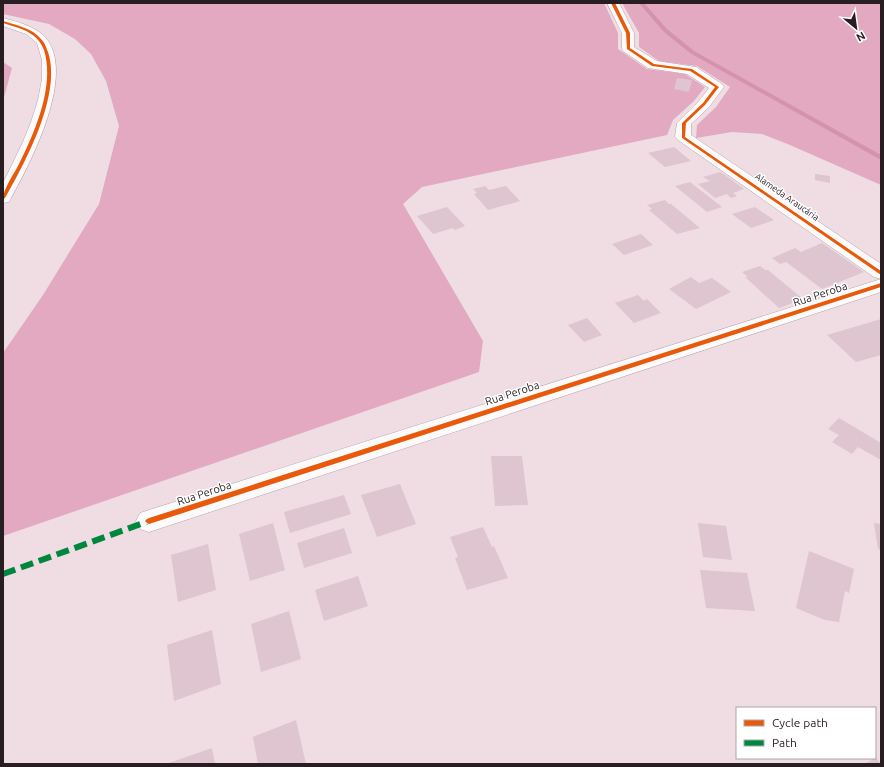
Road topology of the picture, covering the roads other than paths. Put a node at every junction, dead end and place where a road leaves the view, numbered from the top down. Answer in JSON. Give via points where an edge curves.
{"nodes":[{"id":1,"x":612,"y":3,"type":"edge"},
{"id":2,"x":3,"y":22,"type":"edge"},
{"id":3,"x":3,"y":198,"type":"edge"},
{"id":4,"x":881,"y":273,"type":"edge"},
{"id":5,"x":881,"y":285,"type":"edge"},
{"id":6,"x":149,"y":521,"type":"dead end"}],
"edges":[{"from":1,"to":4,"type":"street","name":"Alameda Araucária","via":[[628,33],[628,48],[653,65],[691,70],[717,87],[684,123],[683,137]]},
{"from":2,"to":3,"type":"street","via":[[29,31],[42,42],[48,56],[49,79],[41,118],[28,152]]},
{"from":5,"to":6,"type":"street","name":"Rua Peroba"}]}
